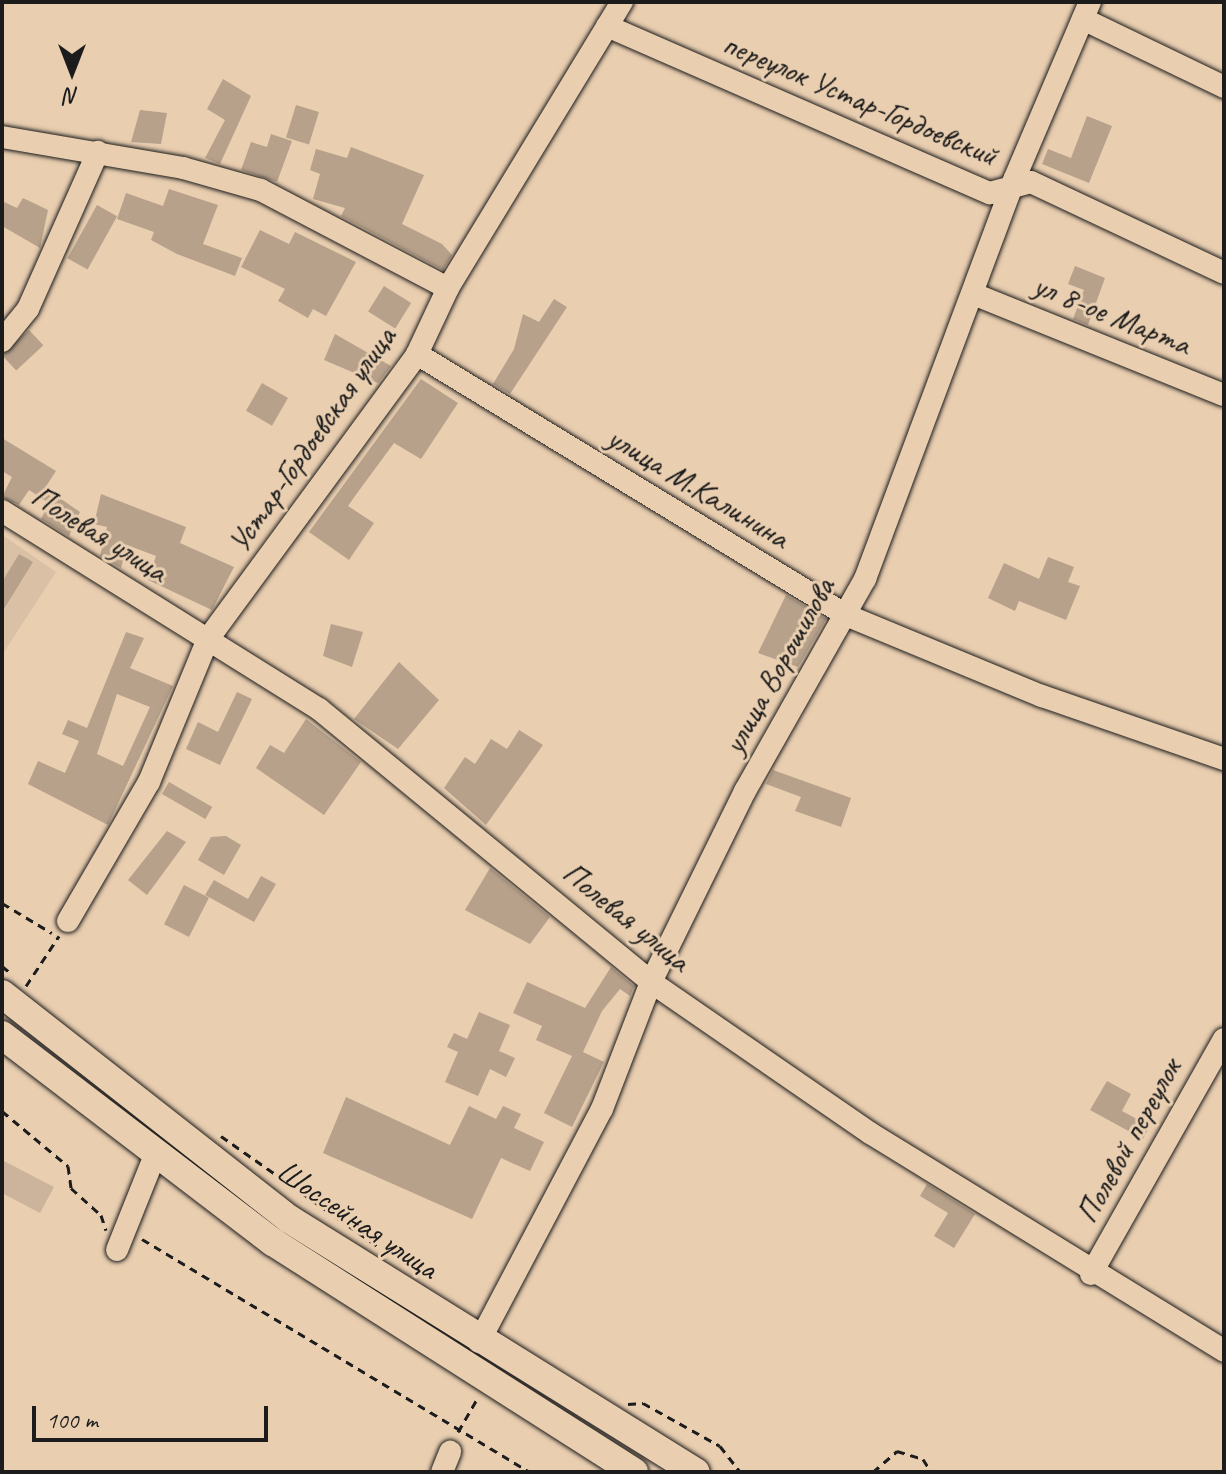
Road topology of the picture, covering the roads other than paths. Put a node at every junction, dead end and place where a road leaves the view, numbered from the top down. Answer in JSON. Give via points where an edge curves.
{"nodes":[{"id":1,"x":622,"y":2,"type":"edge"},
{"id":2,"x":1086,"y":11,"type":"edge"},
{"id":3,"x":607,"y":26,"type":"junction"},
{"id":4,"x":1224,"y":87,"type":"edge"},
{"id":5,"x":2,"y":137,"type":"edge"},
{"id":6,"x":98,"y":152,"type":"junction"},
{"id":7,"x":1005,"y":192,"type":"junction"},
{"id":8,"x":1224,"y":273,"type":"edge"},
{"id":9,"x":448,"y":288,"type":"junction"},
{"id":10,"x":976,"y":295,"type":"junction"},
{"id":11,"x":2,"y":341,"type":"edge"},
{"id":12,"x":417,"y":354,"type":"junction"},
{"id":13,"x":1224,"y":395,"type":"edge"},
{"id":14,"x":2,"y":511,"type":"edge"},
{"id":15,"x":846,"y":615,"type":"junction"},
{"id":16,"x":208,"y":639,"type":"junction"},
{"id":17,"x":1224,"y":759,"type":"edge"},
{"id":18,"x":63,"y":929,"type":"road end"},
{"id":19,"x":651,"y":982,"type":"junction"},
{"id":20,"x":14,"y":990,"type":"edge"},
{"id":21,"x":2,"y":1035,"type":"edge"},
{"id":22,"x":1224,"y":1039,"type":"edge"},
{"id":23,"x":155,"y":1155,"type":"junction"},
{"id":24,"x":117,"y":1250,"type":"road end"},
{"id":25,"x":1091,"y":1274,"type":"junction"},
{"id":26,"x":479,"y":1342,"type":"junction"},
{"id":27,"x":1224,"y":1351,"type":"edge"},
{"id":28,"x":634,"y":1472,"type":"edge"},
{"id":29,"x":696,"y":1472,"type":"edge"}],
"edges":[{"from":1,"to":3,"type":"street","name":"Устар-Гордоевская улица"},
{"from":2,"to":4,"type":"street"},
{"from":2,"to":7,"type":"street","name":"улица Ворошилова"},
{"from":3,"to":7,"type":"street","name":"переулок Устар-Гордоевский"},
{"from":3,"to":9,"type":"street","name":"Устар-Гордоевская улица"},
{"from":5,"to":6,"type":"street"},
{"from":6,"to":9,"type":"street","via":[[261,190]]},
{"from":6,"to":11,"type":"street","via":[[28,309]]},
{"from":7,"to":8,"type":"street","via":[[1031,182]]},
{"from":7,"to":10,"type":"street","name":"улица Ворошилова"},
{"from":9,"to":12,"type":"street","name":"Устар-Гордоевская улица"},
{"from":10,"to":13,"type":"street","name":"ул 8-ое Марта"},
{"from":10,"to":15,"type":"street","name":"улица Ворошилова"},
{"from":12,"to":15,"type":"street","name":"улица М.Калинина"},
{"from":12,"to":16,"type":"street","name":"Устар-Гордоевская улица"},
{"from":14,"to":16,"type":"street","name":"Полевая улица"},
{"from":15,"to":17,"type":"street","name":"улица М.Калинина","via":[[1042,696]]},
{"from":15,"to":19,"type":"street","name":"улица Ворошилова","via":[[745,791]]},
{"from":16,"to":18,"type":"street","name":"Устар-Гордоевская улица","via":[[149,782]]},
{"from":16,"to":19,"type":"street","name":"Полевая улица","via":[[319,709]]},
{"from":19,"to":25,"type":"street","name":"Полевая улица"},
{"from":19,"to":26,"type":"street","name":"улица Ворошилова","via":[[602,1109]]},
{"from":20,"to":26,"type":"main road","name":"Шоссейная улица","via":[[289,1219]]},
{"from":21,"to":23,"type":"main road","name":"Шоссейная улица"},
{"from":22,"to":25,"type":"street","name":"Полевой переулок"},
{"from":23,"to":24,"type":"street"},
{"from":23,"to":28,"type":"main road","name":"Шоссейная улица","via":[[335,1283]]},
{"from":25,"to":27,"type":"street","name":"Полевая улица"},
{"from":26,"to":29,"type":"main road","name":"Шоссейная улица"}]}
